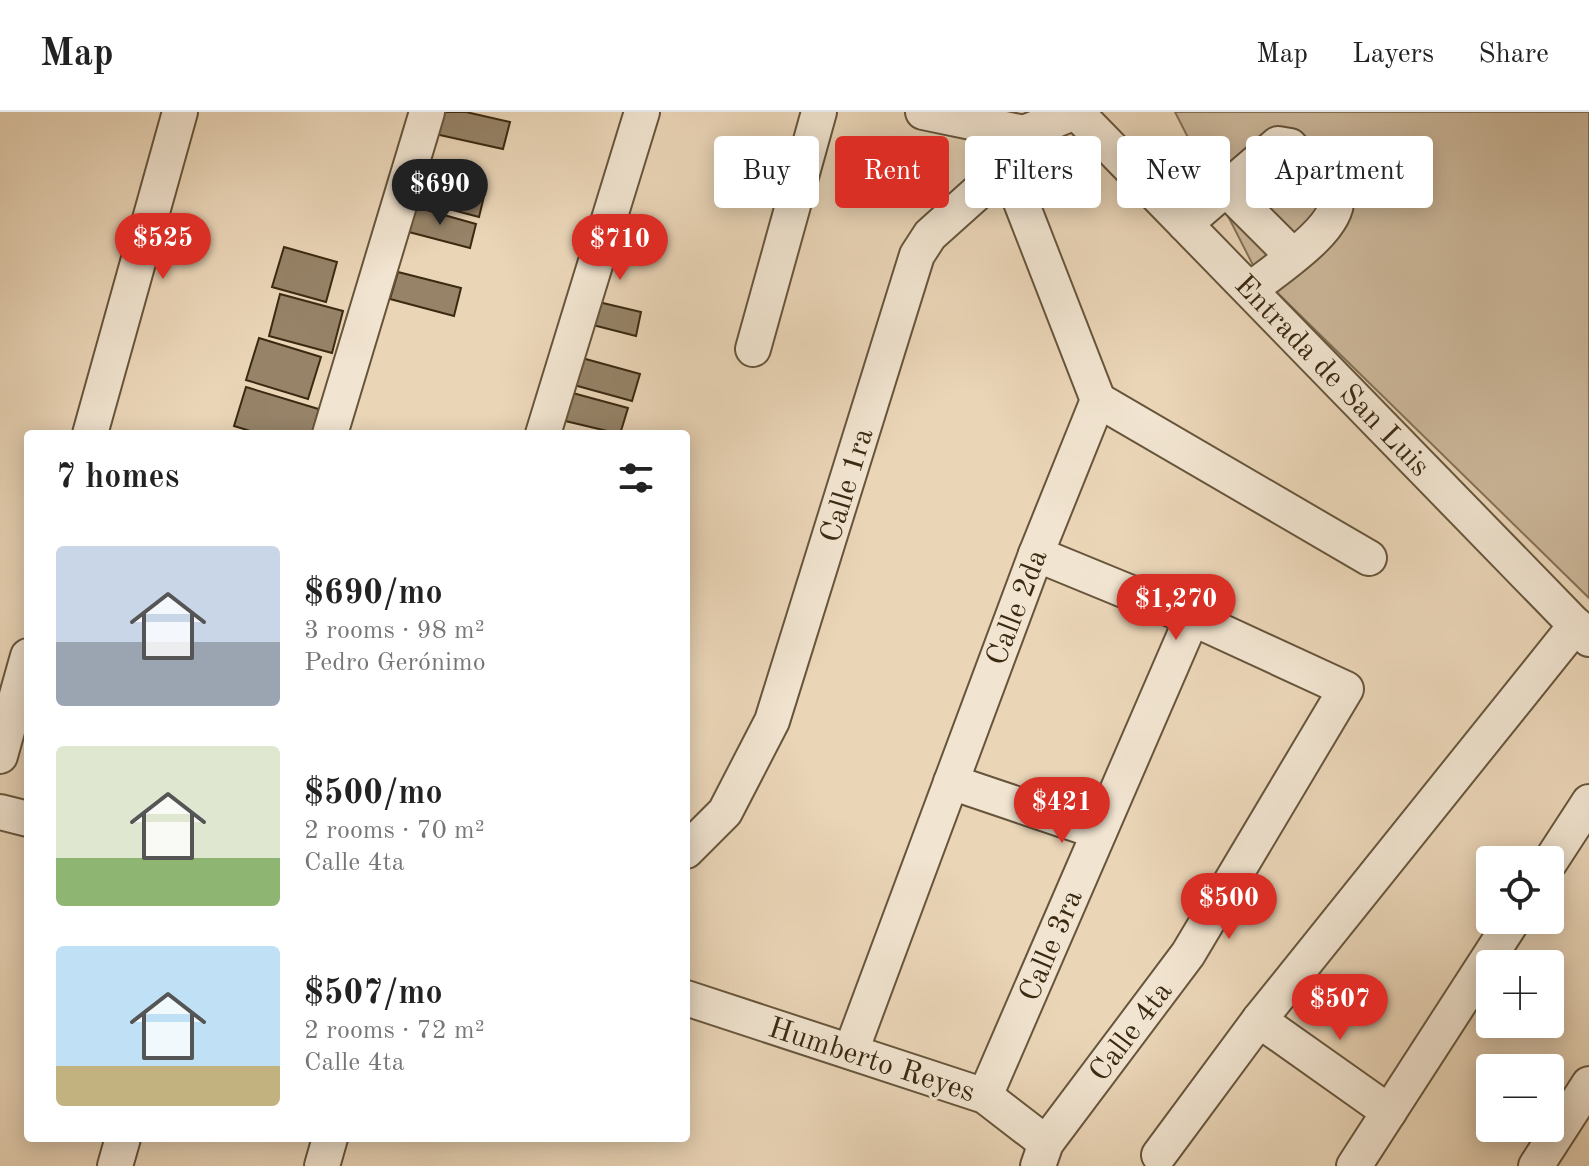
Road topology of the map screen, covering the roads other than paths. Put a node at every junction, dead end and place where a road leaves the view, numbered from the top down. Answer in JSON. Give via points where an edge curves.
{"nodes":[{"id":1,"x":180,"y":112,"type":"edge"},
{"id":2,"x":427,"y":112,"type":"edge"},
{"id":3,"x":642,"y":112,"type":"edge"},
{"id":4,"x":819,"y":112,"type":"edge"},
{"id":5,"x":923,"y":112,"type":"edge"},
{"id":6,"x":1075,"y":112,"type":"edge"},
{"id":7,"x":1024,"y":133,"type":"junction"},
{"id":8,"x":1022,"y":136,"type":"edge"},
{"id":9,"x":1230,"y":186,"type":"edge"},
{"id":10,"x":1230,"y":193,"type":"edge"},
{"id":11,"x":965,"y":204,"type":"edge"},
{"id":12,"x":1023,"y":208,"type":"edge"},
{"id":13,"x":1204,"y":208,"type":"edge"},
{"id":14,"x":1185,"y":224,"type":"junction"},
{"id":15,"x":1292,"y":255,"type":"junction"},
{"id":16,"x":1250,"y":290,"type":"junction"},
{"id":17,"x":753,"y":349,"type":"dead end"},
{"id":18,"x":1098,"y":400,"type":"junction"},
{"id":19,"x":91,"y":430,"type":"edge"},
{"id":20,"x":331,"y":430,"type":"edge"},
{"id":21,"x":544,"y":430,"type":"edge"},
{"id":22,"x":1036,"y":554,"type":"junction"},
{"id":23,"x":1369,"y":558,"type":"dead end"},
{"id":24,"x":1192,"y":618,"type":"junction"},
{"id":25,"x":1582,"y":632,"type":"edge"},
{"id":26,"x":24,"y":670,"type":"edge"},
{"id":27,"x":0,"y":756,"type":"edge"},
{"id":28,"x":951,"y":782,"type":"junction"},
{"id":29,"x":1589,"y":802,"type":"edge"},
{"id":30,"x":0,"y":812,"type":"edge"},
{"id":31,"x":24,"y":818,"type":"edge"},
{"id":32,"x":1099,"y":832,"type":"junction"},
{"id":33,"x":1560,"y":846,"type":"edge"},
{"id":34,"x":690,"y":847,"type":"edge"},
{"id":35,"x":1504,"y":934,"type":"edge"},
{"id":36,"x":690,"y":999,"type":"edge"},
{"id":37,"x":1259,"y":1020,"type":"junction"},
{"id":38,"x":851,"y":1051,"type":"junction"},
{"id":39,"x":1589,"y":1084,"type":"edge"},
{"id":40,"x":985,"y":1096,"type":"junction"},
{"id":41,"x":1389,"y":1112,"type":"junction"},
{"id":42,"x":122,"y":1142,"type":"edge"},
{"id":43,"x":329,"y":1142,"type":"edge"},
{"id":44,"x":1042,"y":1155,"type":"edge"},
{"id":45,"x":1159,"y":1155,"type":"dead end"},
{"id":46,"x":115,"y":1166,"type":"edge"},
{"id":47,"x":322,"y":1166,"type":"edge"},
{"id":48,"x":1354,"y":1166,"type":"edge"},
{"id":49,"x":1536,"y":1166,"type":"edge"}],
"edges":[{"from":1,"to":19,"type":"street"},
{"from":2,"to":20,"type":"street"},
{"from":3,"to":21,"type":"street"},
{"from":4,"to":17,"type":"street"},
{"from":5,"to":7,"type":"street"},
{"from":6,"to":7,"type":"street"},
{"from":6,"to":14,"type":"street","name":"Entrada de San Luis"},
{"from":7,"to":8,"type":"street","name":"Calle 1ra"},
{"from":9,"to":15,"type":"street","via":[[1278,144],[1290,146],[1336,196],[1338,206],[1329,225]]},
{"from":10,"to":15,"type":"street"},
{"from":11,"to":34,"type":"street","name":"Calle 1ra","via":[[930,235],[917,255],[772,721],[725,812]]},
{"from":12,"to":18,"type":"street"},
{"from":13,"to":14,"type":"street"},
{"from":14,"to":16,"type":"street","name":"Entrada de San Luis"},
{"from":15,"to":16,"type":"street"},
{"from":16,"to":25,"type":"street","name":"Entrada de San Luis"},
{"from":18,"to":22,"type":"street","name":"Calle 2da"},
{"from":18,"to":23,"type":"street"},
{"from":22,"to":24,"type":"street"},
{"from":22,"to":28,"type":"street","name":"Calle 2da"},
{"from":24,"to":32,"type":"street","name":"Calle 3ra"},
{"from":24,"to":44,"type":"street","name":"Calle 4ta","via":[[1346,689],[1188,954]]},
{"from":25,"to":37,"type":"street"},
{"from":26,"to":27,"type":"street"},
{"from":28,"to":32,"type":"street"},
{"from":28,"to":38,"type":"street","name":"Calle 2da"},
{"from":29,"to":33,"type":"street"},
{"from":30,"to":31,"type":"street"},
{"from":32,"to":40,"type":"street","name":"Calle 3ra"},
{"from":35,"to":41,"type":"street"},
{"from":36,"to":38,"type":"street","name":"Humberto Reyes"},
{"from":37,"to":41,"type":"street"},
{"from":37,"to":45,"type":"street"},
{"from":38,"to":40,"type":"street","name":"Humberto Reyes"},
{"from":39,"to":49,"type":"street"},
{"from":40,"to":44,"type":"street","name":"Humberto Reyes"},
{"from":41,"to":48,"type":"street"},
{"from":42,"to":46,"type":"street"},
{"from":43,"to":47,"type":"street"}]}
